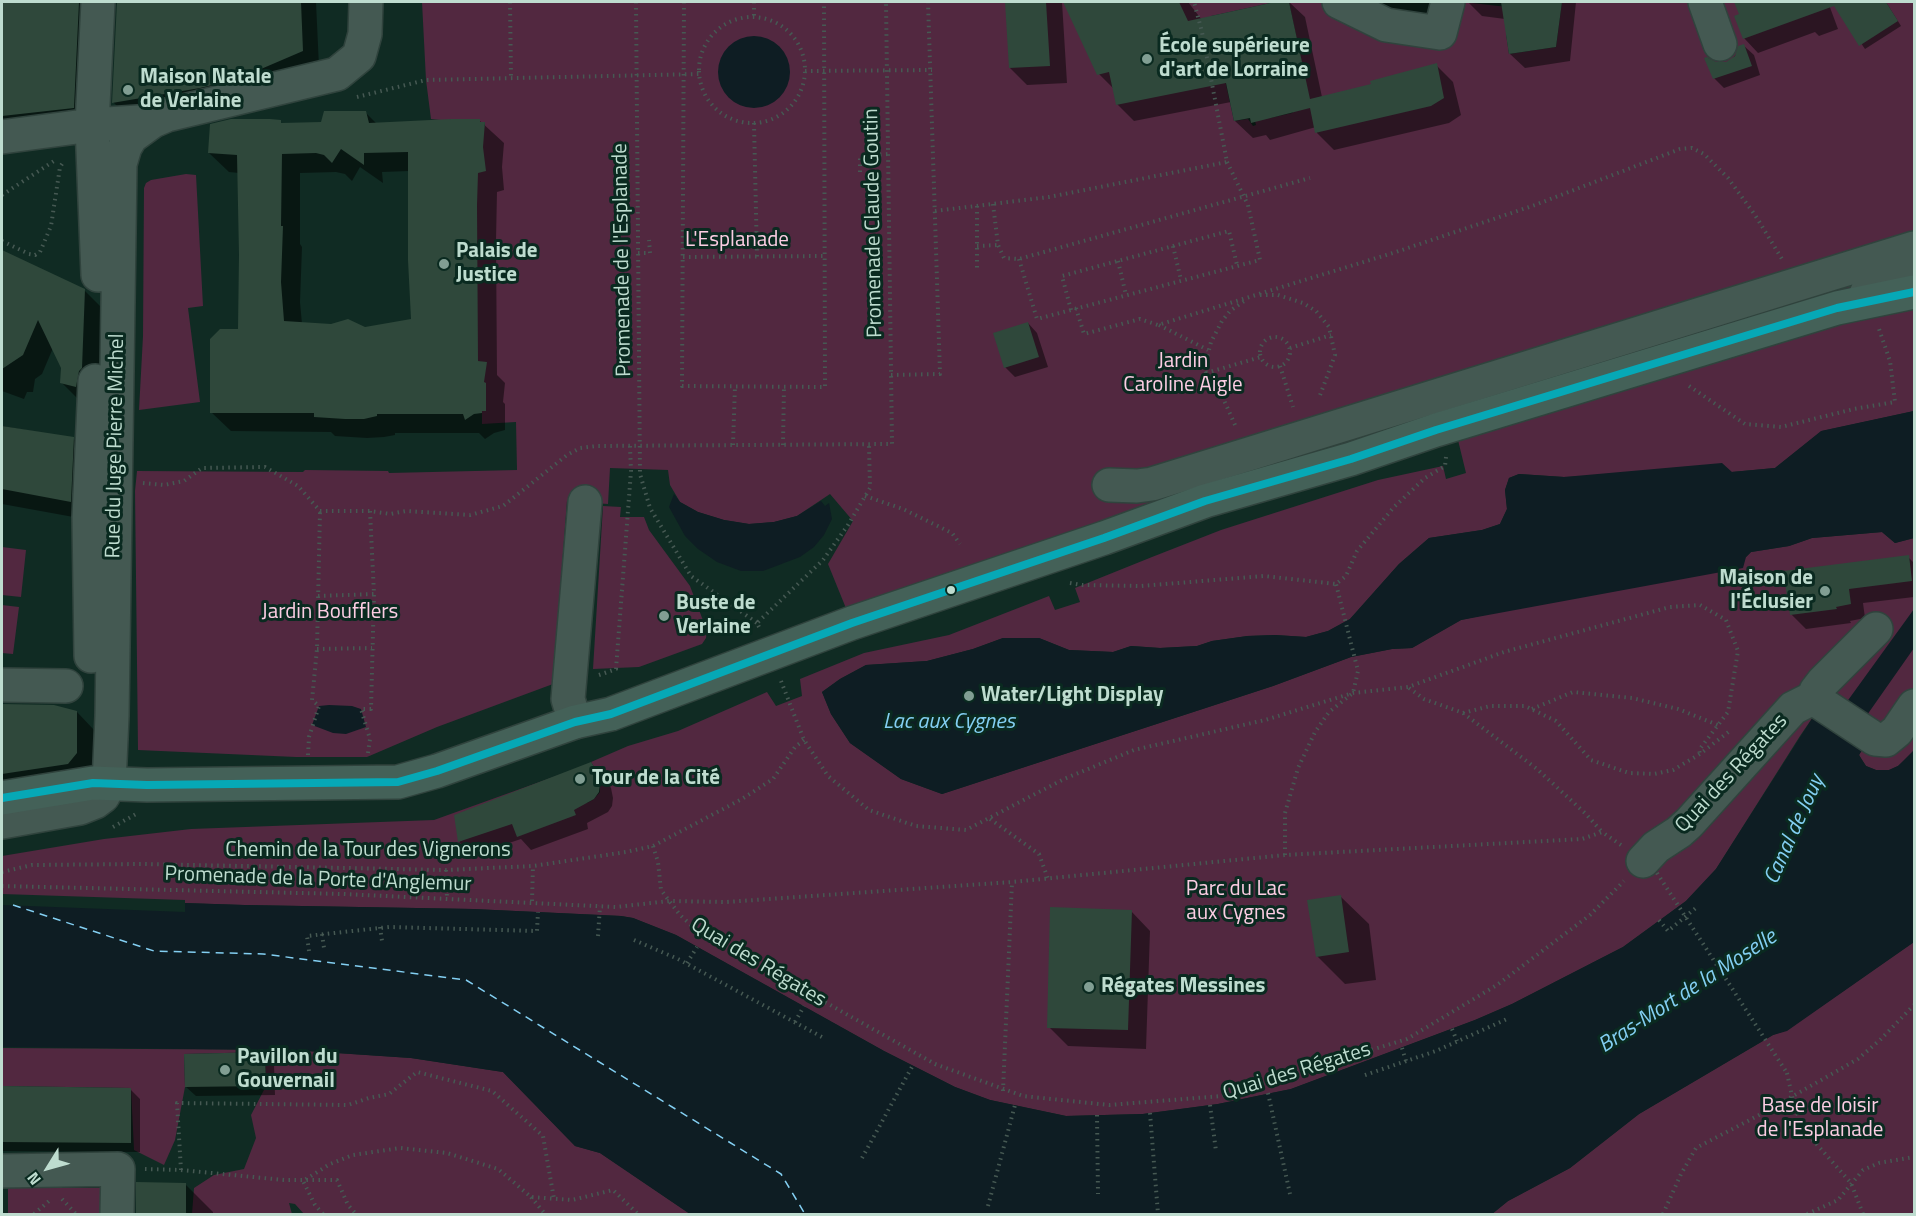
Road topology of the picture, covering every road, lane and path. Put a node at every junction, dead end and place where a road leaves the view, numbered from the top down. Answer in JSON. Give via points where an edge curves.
{"nodes":[{"id":1,"x":98,"y":2,"type":"edge"},
{"id":2,"x":366,"y":2,"type":"edge"},
{"id":3,"x":510,"y":2,"type":"edge"},
{"id":4,"x":636,"y":2,"type":"edge"},
{"id":5,"x":684,"y":2,"type":"edge"},
{"id":6,"x":754,"y":2,"type":"edge"},
{"id":7,"x":824,"y":2,"type":"edge"},
{"id":8,"x":886,"y":2,"type":"edge"},
{"id":9,"x":928,"y":2,"type":"edge"},
{"id":10,"x":1194,"y":2,"type":"edge"},
{"id":11,"x":1339,"y":2,"type":"edge"},
{"id":12,"x":1448,"y":2,"type":"edge"},
{"id":13,"x":1705,"y":2,"type":"edge"},
{"id":14,"x":754,"y":16,"type":"junction"},
{"id":15,"x":1720,"y":44,"type":"dead end"},
{"id":16,"x":887,"y":70,"type":"junction"},
{"id":17,"x":932,"y":70,"type":"junction"},
{"id":18,"x":805,"y":71,"type":"junction"},
{"id":19,"x":825,"y":71,"type":"junction"},
{"id":20,"x":684,"y":74,"type":"junction"},
{"id":21,"x":699,"y":74,"type":"junction"},
{"id":22,"x":637,"y":75,"type":"junction"},
{"id":23,"x":511,"y":78,"type":"junction"},
{"id":24,"x":349,"y":85,"type":"junction"},
{"id":25,"x":153,"y":121,"type":"junction"},
{"id":26,"x":754,"y":123,"type":"junction"},
{"id":27,"x":92,"y":125,"type":"junction"},
{"id":28,"x":2,"y":137,"type":"edge"},
{"id":29,"x":888,"y":154,"type":"junction"},
{"id":30,"x":59,"y":157,"type":"dead end"},
{"id":31,"x":65,"y":159,"type":"dead end"},
{"id":32,"x":1227,"y":162,"type":"junction"},
{"id":33,"x":860,"y":172,"type":"dead end"},
{"id":34,"x":1310,"y":178,"type":"dead end"},
{"id":35,"x":2,"y":195,"type":"edge"},
{"id":36,"x":1244,"y":196,"type":"junction"},
{"id":37,"x":993,"y":204,"type":"junction"},
{"id":38,"x":976,"y":206,"type":"junction"},
{"id":39,"x":935,"y":211,"type":"junction"},
{"id":40,"x":649,"y":240,"type":"dead end"},
{"id":41,"x":2,"y":241,"type":"edge"},
{"id":42,"x":998,"y":245,"type":"junction"},
{"id":43,"x":977,"y":246,"type":"junction"},
{"id":44,"x":1173,"y":246,"type":"junction"},
{"id":45,"x":1914,"y":248,"type":"edge"},
{"id":46,"x":638,"y":253,"type":"junction"},
{"id":47,"x":825,"y":256,"type":"junction"},
{"id":48,"x":683,"y":257,"type":"junction"},
{"id":49,"x":757,"y":257,"type":"junction"},
{"id":50,"x":1019,"y":259,"type":"junction"},
{"id":51,"x":1118,"y":261,"type":"junction"},
{"id":52,"x":1238,"y":266,"type":"junction"},
{"id":53,"x":977,"y":268,"type":"dead end"},
{"id":54,"x":1914,"y":274,"type":"edge"},
{"id":55,"x":1181,"y":280,"type":"junction"},
{"id":56,"x":1795,"y":285,"type":"junction"},
{"id":57,"x":1914,"y":292,"type":"edge"},
{"id":58,"x":1126,"y":295,"type":"junction"},
{"id":59,"x":1252,"y":295,"type":"junction"},
{"id":60,"x":1076,"y":308,"type":"junction"},
{"id":61,"x":1837,"y":308,"type":"junction"},
{"id":62,"x":1071,"y":310,"type":"junction"},
{"id":63,"x":1158,"y":325,"type":"junction"},
{"id":64,"x":1878,"y":326,"type":"dead end"},
{"id":65,"x":1331,"y":335,"type":"junction"},
{"id":66,"x":1290,"y":348,"type":"junction"},
{"id":67,"x":1208,"y":350,"type":"junction"},
{"id":68,"x":1261,"y":357,"type":"junction"},
{"id":69,"x":1280,"y":366,"type":"junction"},
{"id":70,"x":1206,"y":374,"type":"junction"},
{"id":71,"x":891,"y":375,"type":"junction"},
{"id":72,"x":735,"y":386,"type":"junction"},
{"id":73,"x":1689,"y":386,"type":"dead end"},
{"id":74,"x":784,"y":387,"type":"junction"},
{"id":75,"x":1319,"y":398,"type":"dead end"},
{"id":76,"x":1293,"y":406,"type":"dead end"},
{"id":77,"x":1235,"y":425,"type":"dead end"},
{"id":78,"x":733,"y":445,"type":"junction"},
{"id":79,"x":783,"y":445,"type":"junction"},
{"id":80,"x":630,"y":446,"type":"junction"},
{"id":81,"x":640,"y":446,"type":"junction"},
{"id":82,"x":869,"y":446,"type":"junction"},
{"id":83,"x":1445,"y":453,"type":"dead end"},
{"id":84,"x":139,"y":482,"type":"dead end"},
{"id":85,"x":1109,"y":485,"type":"dead end"},
{"id":86,"x":865,"y":496,"type":"junction"},
{"id":87,"x":585,"y":502,"type":"dead end"},
{"id":88,"x":320,"y":511,"type":"junction"},
{"id":89,"x":370,"y":511,"type":"junction"},
{"id":90,"x":960,"y":544,"type":"dead end"},
{"id":91,"x":1070,"y":583,"type":"dead end"},
{"id":92,"x":1336,"y":584,"type":"junction"},
{"id":93,"x":374,"y":594,"type":"junction"},
{"id":94,"x":318,"y":596,"type":"junction"},
{"id":95,"x":757,"y":623,"type":"junction"},
{"id":96,"x":1876,"y":628,"type":"dead end"},
{"id":97,"x":372,"y":648,"type":"junction"},
{"id":98,"x":317,"y":649,"type":"junction"},
{"id":99,"x":770,"y":654,"type":"junction"},
{"id":100,"x":597,"y":676,"type":"dead end"},
{"id":101,"x":2,"y":685,"type":"edge"},
{"id":102,"x":66,"y":686,"type":"dead end"},
{"id":103,"x":1408,"y":687,"type":"junction"},
{"id":104,"x":1353,"y":693,"type":"junction"},
{"id":105,"x":789,"y":701,"type":"dead end"},
{"id":106,"x":1819,"y":701,"type":"junction"},
{"id":107,"x":1914,"y":706,"type":"edge"},
{"id":108,"x":1532,"y":709,"type":"junction"},
{"id":109,"x":1463,"y":712,"type":"junction"},
{"id":110,"x":575,"y":722,"type":"junction"},
{"id":111,"x":1718,"y":725,"type":"junction"},
{"id":112,"x":1735,"y":727,"type":"dead end"},
{"id":113,"x":804,"y":740,"type":"junction"},
{"id":114,"x":1700,"y":754,"type":"junction"},
{"id":115,"x":308,"y":756,"type":"dead end"},
{"id":116,"x":368,"y":757,"type":"dead end"},
{"id":117,"x":101,"y":783,"type":"junction"},
{"id":118,"x":2,"y":798,"type":"edge"},
{"id":119,"x":990,"y":819,"type":"junction"},
{"id":120,"x":2,"y":822,"type":"edge"},
{"id":121,"x":1602,"y":832,"type":"junction"},
{"id":122,"x":653,"y":846,"type":"junction"},
{"id":123,"x":1285,"y":855,"type":"junction"},
{"id":124,"x":533,"y":866,"type":"junction"},
{"id":125,"x":1650,"y":867,"type":"junction"},
{"id":126,"x":446,"y":870,"type":"junction"},
{"id":127,"x":2,"y":872,"type":"edge"},
{"id":128,"x":1048,"y":879,"type":"junction"},
{"id":129,"x":1012,"y":882,"type":"junction"},
{"id":130,"x":2,"y":886,"type":"edge"},
{"id":131,"x":47,"y":888,"type":"junction"},
{"id":132,"x":47,"y":894,"type":"dead end"},
{"id":133,"x":447,"y":898,"type":"junction"},
{"id":134,"x":669,"y":901,"type":"junction"},
{"id":135,"x":532,"y":902,"type":"junction"},
{"id":136,"x":600,"y":906,"type":"junction"},
{"id":137,"x":1697,"y":908,"type":"dead end"},
{"id":138,"x":538,"y":912,"type":"dead end"},
{"id":139,"x":1659,"y":920,"type":"dead end"},
{"id":140,"x":380,"y":927,"type":"junction"},
{"id":141,"x":322,"y":934,"type":"junction"},
{"id":142,"x":598,"y":936,"type":"dead end"},
{"id":143,"x":634,"y":940,"type":"dead end"},
{"id":144,"x":382,"y":941,"type":"dead end"},
{"id":145,"x":697,"y":947,"type":"dead end"},
{"id":146,"x":324,"y":948,"type":"dead end"},
{"id":147,"x":309,"y":951,"type":"dead end"},
{"id":148,"x":687,"y":963,"type":"junction"},
{"id":149,"x":1914,"y":1005,"type":"edge"},
{"id":150,"x":804,"y":1006,"type":"dead end"},
{"id":151,"x":1507,"y":1019,"type":"dead end"},
{"id":152,"x":795,"y":1022,"type":"junction"},
{"id":153,"x":1452,"y":1029,"type":"dead end"},
{"id":154,"x":822,"y":1037,"type":"dead end"},
{"id":155,"x":1457,"y":1041,"type":"junction"},
{"id":156,"x":1402,"y":1048,"type":"dead end"},
{"id":157,"x":1406,"y":1061,"type":"junction"},
{"id":158,"x":913,"y":1065,"type":"dead end"},
{"id":159,"x":1365,"y":1075,"type":"dead end"},
{"id":160,"x":1003,"y":1091,"type":"junction"},
{"id":161,"x":1268,"y":1093,"type":"dead end"},
{"id":162,"x":1793,"y":1095,"type":"junction"},
{"id":163,"x":1210,"y":1105,"type":"dead end"},
{"id":164,"x":1015,"y":1106,"type":"dead end"},
{"id":165,"x":1150,"y":1113,"type":"dead end"},
{"id":166,"x":1097,"y":1116,"type":"dead end"},
{"id":167,"x":1216,"y":1151,"type":"dead end"},
{"id":168,"x":1914,"y":1157,"type":"edge"},
{"id":169,"x":862,"y":1158,"type":"dead end"},
{"id":170,"x":117,"y":1169,"type":"junction"},
{"id":171,"x":181,"y":1170,"type":"junction"},
{"id":172,"x":2,"y":1171,"type":"edge"},
{"id":173,"x":303,"y":1181,"type":"junction"},
{"id":174,"x":1851,"y":1183,"type":"junction"},
{"id":175,"x":1098,"y":1194,"type":"dead end"},
{"id":176,"x":1290,"y":1194,"type":"dead end"},
{"id":177,"x":531,"y":1197,"type":"junction"},
{"id":178,"x":554,"y":1199,"type":"junction"},
{"id":179,"x":988,"y":1206,"type":"dead end"},
{"id":180,"x":34,"y":1215,"type":"edge"},
{"id":181,"x":76,"y":1215,"type":"edge"},
{"id":182,"x":117,"y":1215,"type":"edge"},
{"id":183,"x":323,"y":1215,"type":"edge"},
{"id":184,"x":356,"y":1215,"type":"edge"},
{"id":185,"x":545,"y":1215,"type":"edge"},
{"id":186,"x":638,"y":1215,"type":"edge"},
{"id":187,"x":1158,"y":1215,"type":"edge"},
{"id":188,"x":1663,"y":1215,"type":"edge"},
{"id":189,"x":1807,"y":1215,"type":"edge"},
{"id":190,"x":1863,"y":1215,"type":"edge"}],
"edges":[{"from":1,"to":27,"type":"street","name":"Rue du Juge Pierre Michel"},
{"from":2,"to":24,"type":"street","via":[[362,49],[354,62]]},
{"from":3,"to":23,"type":"path"},
{"from":4,"to":22,"type":"path","name":"Promenade de l'Esplanade"},
{"from":5,"to":20,"type":"path"},
{"from":6,"to":14,"type":"path"},
{"from":7,"to":19,"type":"path"},
{"from":8,"to":16,"type":"path","name":"Promenade Claude Goutin"},
{"from":9,"to":17,"type":"path"},
{"from":10,"to":32,"type":"path"},
{"from":11,"to":12,"type":"street","via":[[1386,25],[1440,33]]},
{"from":13,"to":15,"type":"street"},
{"from":14,"to":18,"type":"path","via":[[770,20],[796,40]]},
{"from":14,"to":21,"type":"path","via":[[720,27],[708,40]]},
{"from":16,"to":17,"type":"path"},
{"from":16,"to":19,"type":"path"},
{"from":16,"to":29,"type":"path","name":"Promenade Claude Goutin"},
{"from":17,"to":39,"type":"path"},
{"from":18,"to":19,"type":"path"},
{"from":18,"to":26,"type":"path","via":[[803,87],[784,113]]},
{"from":19,"to":47,"type":"path"},
{"from":20,"to":21,"type":"path"},
{"from":20,"to":22,"type":"path"},
{"from":20,"to":48,"type":"path"},
{"from":21,"to":26,"type":"path","via":[[708,99],[717,110],[734,120]]},
{"from":22,"to":23,"type":"path"},
{"from":22,"to":46,"type":"path","name":"Promenade de l'Esplanade"},
{"from":23,"to":24,"type":"path"},
{"from":24,"to":25,"type":"street","via":[[331,76]]},
{"from":25,"to":27,"type":"street"},
{"from":25,"to":117,"type":"street","name":"Rue du Juge Pierre Michel","via":[[131,137],[120,164],[112,716]]},
{"from":26,"to":49,"type":"path"},
{"from":27,"to":28,"type":"street"},
{"from":27,"to":117,"type":"street","name":"Rue du Juge Pierre Michel","via":[[99,294],[89,517]]},
{"from":29,"to":33,"type":"path","via":[[860,156]]},
{"from":29,"to":71,"type":"path","name":"Promenade Claude Goutin"},
{"from":30,"to":35,"type":"path"},
{"from":31,"to":41,"type":"path","via":[[60,167],[51,226],[40,252],[29,254]]},
{"from":32,"to":36,"type":"path"},
{"from":32,"to":37,"type":"path","via":[[1049,197]]},
{"from":34,"to":36,"type":"path"},
{"from":36,"to":50,"type":"path"},
{"from":36,"to":52,"type":"path","via":[[1260,260]]},
{"from":37,"to":38,"type":"path"},
{"from":37,"to":42,"type":"path"},
{"from":38,"to":39,"type":"path"},
{"from":38,"to":43,"type":"path"},
{"from":39,"to":71,"type":"path","via":[[940,374]]},
{"from":40,"to":46,"type":"path","via":[[650,253]]},
{"from":42,"to":43,"type":"path"},
{"from":42,"to":50,"type":"path","via":[[1004,258]]},
{"from":43,"to":53,"type":"path"},
{"from":44,"to":51,"type":"path"},
{"from":44,"to":52,"type":"path","via":[[1229,231]]},
{"from":44,"to":55,"type":"path"},
{"from":45,"to":56,"type":"street"},
{"from":46,"to":81,"type":"path","name":"Promenade de l'Esplanade"},
{"from":47,"to":49,"type":"path"},
{"from":47,"to":74,"type":"path","via":[[825,387]]},
{"from":48,"to":49,"type":"path"},
{"from":48,"to":72,"type":"path","via":[[682,386]]},
{"from":50,"to":62,"type":"path","via":[[1037,319]]},
{"from":51,"to":58,"type":"path"},
{"from":51,"to":62,"type":"path","via":[[1062,276]]},
{"from":52,"to":55,"type":"path"},
{"from":54,"to":61,"type":"street"},
{"from":55,"to":58,"type":"path"},
{"from":56,"to":59,"type":"path","via":[[1782,258],[1728,178],[1704,154],[1692,148],[1680,149],[1396,252]]},
{"from":56,"to":85,"type":"street","via":[[1152,484]]},
{"from":57,"to":61,"type":"main road"},
{"from":58,"to":60,"type":"path"},
{"from":59,"to":63,"type":"path"},
{"from":59,"to":65,"type":"path","via":[[1278,295],[1303,303],[1316,311]]},
{"from":59,"to":67,"type":"path","via":[[1222,321]]},
{"from":60,"to":62,"type":"path"},
{"from":60,"to":63,"type":"path","via":[[1084,334],[1140,320]]},
{"from":61,"to":99,"type":"main road","via":[[1205,501]]},
{"from":63,"to":67,"type":"path"},
{"from":64,"to":73,"type":"path","via":[[1890,361],[1895,402],[1781,427],[1745,424]]},
{"from":65,"to":66,"type":"path"},
{"from":65,"to":75,"type":"path","via":[[1334,361]]},
{"from":66,"to":68,"type":"path","via":[[1284,339],[1271,337],[1263,343]]},
{"from":66,"to":69,"type":"path","via":[[1287,361]]},
{"from":67,"to":70,"type":"path"},
{"from":68,"to":69,"type":"path","via":[[1268,365]]},
{"from":68,"to":70,"type":"path"},
{"from":69,"to":76,"type":"path"},
{"from":70,"to":77,"type":"path"},
{"from":71,"to":82,"type":"path","name":"Promenade Claude Goutin","via":[[892,444]]},
{"from":72,"to":74,"type":"path"},
{"from":72,"to":78,"type":"path"},
{"from":74,"to":79,"type":"path"},
{"from":78,"to":79,"type":"path"},
{"from":78,"to":81,"type":"path"},
{"from":79,"to":82,"type":"path"},
{"from":80,"to":81,"type":"path"},
{"from":80,"to":89,"type":"path","via":[[580,448],[503,506],[470,515]]},
{"from":80,"to":100,"type":"path","via":[[616,669]]},
{"from":81,"to":95,"type":"path","name":"Promenade de l'Esplanade","via":[[640,474],[650,508],[691,576]]},
{"from":82,"to":86,"type":"path","via":[[870,488]]},
{"from":83,"to":92,"type":"path","via":[[1445,466],[1425,478],[1394,507],[1357,551],[1346,576]]},
{"from":84,"to":88,"type":"path","via":[[164,485],[184,481],[202,468],[265,467],[298,486]]},
{"from":86,"to":90,"type":"path","via":[[952,533]]},
{"from":86,"to":95,"type":"path","via":[[823,560]]},
{"from":87,"to":110,"type":"street","via":[[568,699]]},
{"from":88,"to":89,"type":"path"},
{"from":88,"to":94,"type":"path"},
{"from":89,"to":93,"type":"path"},
{"from":91,"to":92,"type":"path","via":[[1141,586],[1264,576]]},
{"from":92,"to":104,"type":"path","via":[[1358,671]]},
{"from":93,"to":94,"type":"path"},
{"from":93,"to":97,"type":"path"},
{"from":94,"to":98,"type":"path"},
{"from":95,"to":99,"type":"path"},
{"from":96,"to":106,"type":"street","via":[[1823,682],[1816,691]]},
{"from":97,"to":98,"type":"path"},
{"from":97,"to":116,"type":"path","via":[[371,709],[361,709],[370,740]]},
{"from":98,"to":115,"type":"path","via":[[312,700],[319,706],[309,737]]},
{"from":99,"to":110,"type":"main road","via":[[611,714]]},
{"from":101,"to":102,"type":"street"},
{"from":103,"to":104,"type":"path"},
{"from":103,"to":109,"type":"path","via":[[1424,699]]},
{"from":103,"to":111,"type":"path","via":[[1504,652],[1670,607],[1700,605],[1726,620],[1738,651],[1728,712]]},
{"from":104,"to":119,"type":"path","via":[[1265,720],[1134,750],[1064,779]]},
{"from":104,"to":123,"type":"path","via":[[1329,712],[1298,768],[1284,813]]},
{"from":105,"to":113,"type":"path"},
{"from":106,"to":107,"type":"street","via":[[1875,739],[1886,740]]},
{"from":106,"to":125,"type":"street","name":"Quai des Régates","via":[[1793,708],[1689,823],[1656,847]]},
{"from":108,"to":109,"type":"path","via":[[1490,706]]},
{"from":108,"to":111,"type":"path","via":[[1573,692],[1632,698],[1678,709]]},
{"from":108,"to":114,"type":"path","via":[[1556,721],[1591,760],[1629,774],[1673,770]]},
{"from":109,"to":121,"type":"path","via":[[1538,769]]},
{"from":110,"to":117,"type":"main road","via":[[398,782]]},
{"from":111,"to":114,"type":"path"},
{"from":112,"to":114,"type":"path"},
{"from":113,"to":119,"type":"path","via":[[828,776],[869,810],[916,826],[966,830]]},
{"from":113,"to":122,"type":"path","name":"Chemin de la Tour des Vignerons","via":[[773,779]]},
{"from":117,"to":118,"type":"main road"},
{"from":117,"to":120,"type":"street","via":[[103,796],[80,808]]},
{"from":119,"to":128,"type":"path","via":[[1039,854]]},
{"from":121,"to":123,"type":"path","name":"Quai des Régates","via":[[1582,839]]},
{"from":121,"to":125,"type":"path"},
{"from":122,"to":124,"type":"path","name":"Chemin de la Tour des Vignerons"},
{"from":122,"to":134,"type":"path","via":[[662,890]]},
{"from":123,"to":128,"type":"path","name":"Quai des Régates"},
{"from":124,"to":126,"type":"path","name":"Chemin de la Tour des Vignerons"},
{"from":124,"to":135,"type":"path"},
{"from":125,"to":160,"type":"path","name":"Quai des Régates","via":[[1497,985],[1407,1039],[1222,1096],[1109,1105]]},
{"from":125,"to":162,"type":"path","bridge":true,"via":[[1787,1073]]},
{"from":126,"to":127,"type":"path","name":"Chemin de la Tour des Vignerons","via":[[141,864],[32,865]]},
{"from":126,"to":133,"type":"path"},
{"from":128,"to":129,"type":"path","name":"Quai des Régates"},
{"from":129,"to":134,"type":"path","name":"Quai des Régates","via":[[726,902]]},
{"from":129,"to":160,"type":"path"},
{"from":130,"to":131,"type":"path","name":"Promenade de la Porte d'Anglemur"},
{"from":131,"to":132,"type":"path"},
{"from":131,"to":133,"type":"path","name":"Promenade de la Porte d'Anglemur"},
{"from":133,"to":135,"type":"path","name":"Promenade de la Porte d'Anglemur"},
{"from":134,"to":136,"type":"path","name":"Promenade de la Porte d'Anglemur"},
{"from":134,"to":160,"type":"path","name":"Quai des Régates","via":[[691,925],[713,939],[935,1064]]},
{"from":135,"to":136,"type":"path","name":"Promenade de la Porte d'Anglemur"},
{"from":136,"to":142,"type":"path"},
{"from":137,"to":139,"type":"path","via":[[1668,931]]},
{"from":138,"to":140,"type":"path","via":[[537,931]]},
{"from":140,"to":141,"type":"path"},
{"from":140,"to":144,"type":"path"},
{"from":141,"to":146,"type":"path"},
{"from":141,"to":147,"type":"path","via":[[307,936]]},
{"from":143,"to":148,"type":"path"},
{"from":145,"to":148,"type":"path"},
{"from":148,"to":152,"type":"path"},
{"from":149,"to":162,"type":"path","via":[[1858,1059]]},
{"from":150,"to":152,"type":"path"},
{"from":151,"to":155,"type":"path"},
{"from":152,"to":154,"type":"path"},
{"from":153,"to":155,"type":"path"},
{"from":155,"to":157,"type":"path"},
{"from":156,"to":157,"type":"path"},
{"from":157,"to":159,"type":"path"},
{"from":158,"to":169,"type":"path"},
{"from":161,"to":176,"type":"path"},
{"from":162,"to":174,"type":"path","via":[[1795,1110],[1812,1139]]},
{"from":162,"to":188,"type":"path","via":[[1695,1148]]},
{"from":163,"to":167,"type":"path"},
{"from":164,"to":179,"type":"path"},
{"from":165,"to":187,"type":"path"},
{"from":166,"to":175,"type":"path"},
{"from":168,"to":174,"type":"path","via":[[1879,1163],[1863,1170]]},
{"from":170,"to":171,"type":"path"},
{"from":170,"to":172,"type":"street"},
{"from":170,"to":182,"type":"street"},
{"from":171,"to":173,"type":"path"},
{"from":171,"to":178,"type":"path","via":[[177,1103],[348,1105],[389,1094],[417,1072],[492,1091],[543,1136]]},
{"from":173,"to":177,"type":"path","via":[[353,1155],[400,1148],[447,1153],[498,1169]]},
{"from":173,"to":183,"type":"path"},
{"from":173,"to":184,"type":"path","via":[[337,1180]]},
{"from":174,"to":189,"type":"path","via":[[1838,1200]]},
{"from":174,"to":190,"type":"path"},
{"from":177,"to":178,"type":"path"},
{"from":177,"to":185,"type":"path"},
{"from":178,"to":186,"type":"path","via":[[572,1200],[613,1190]]},
{"from":180,"to":181,"type":"path","via":[[50,1200],[62,1199]]}]}
